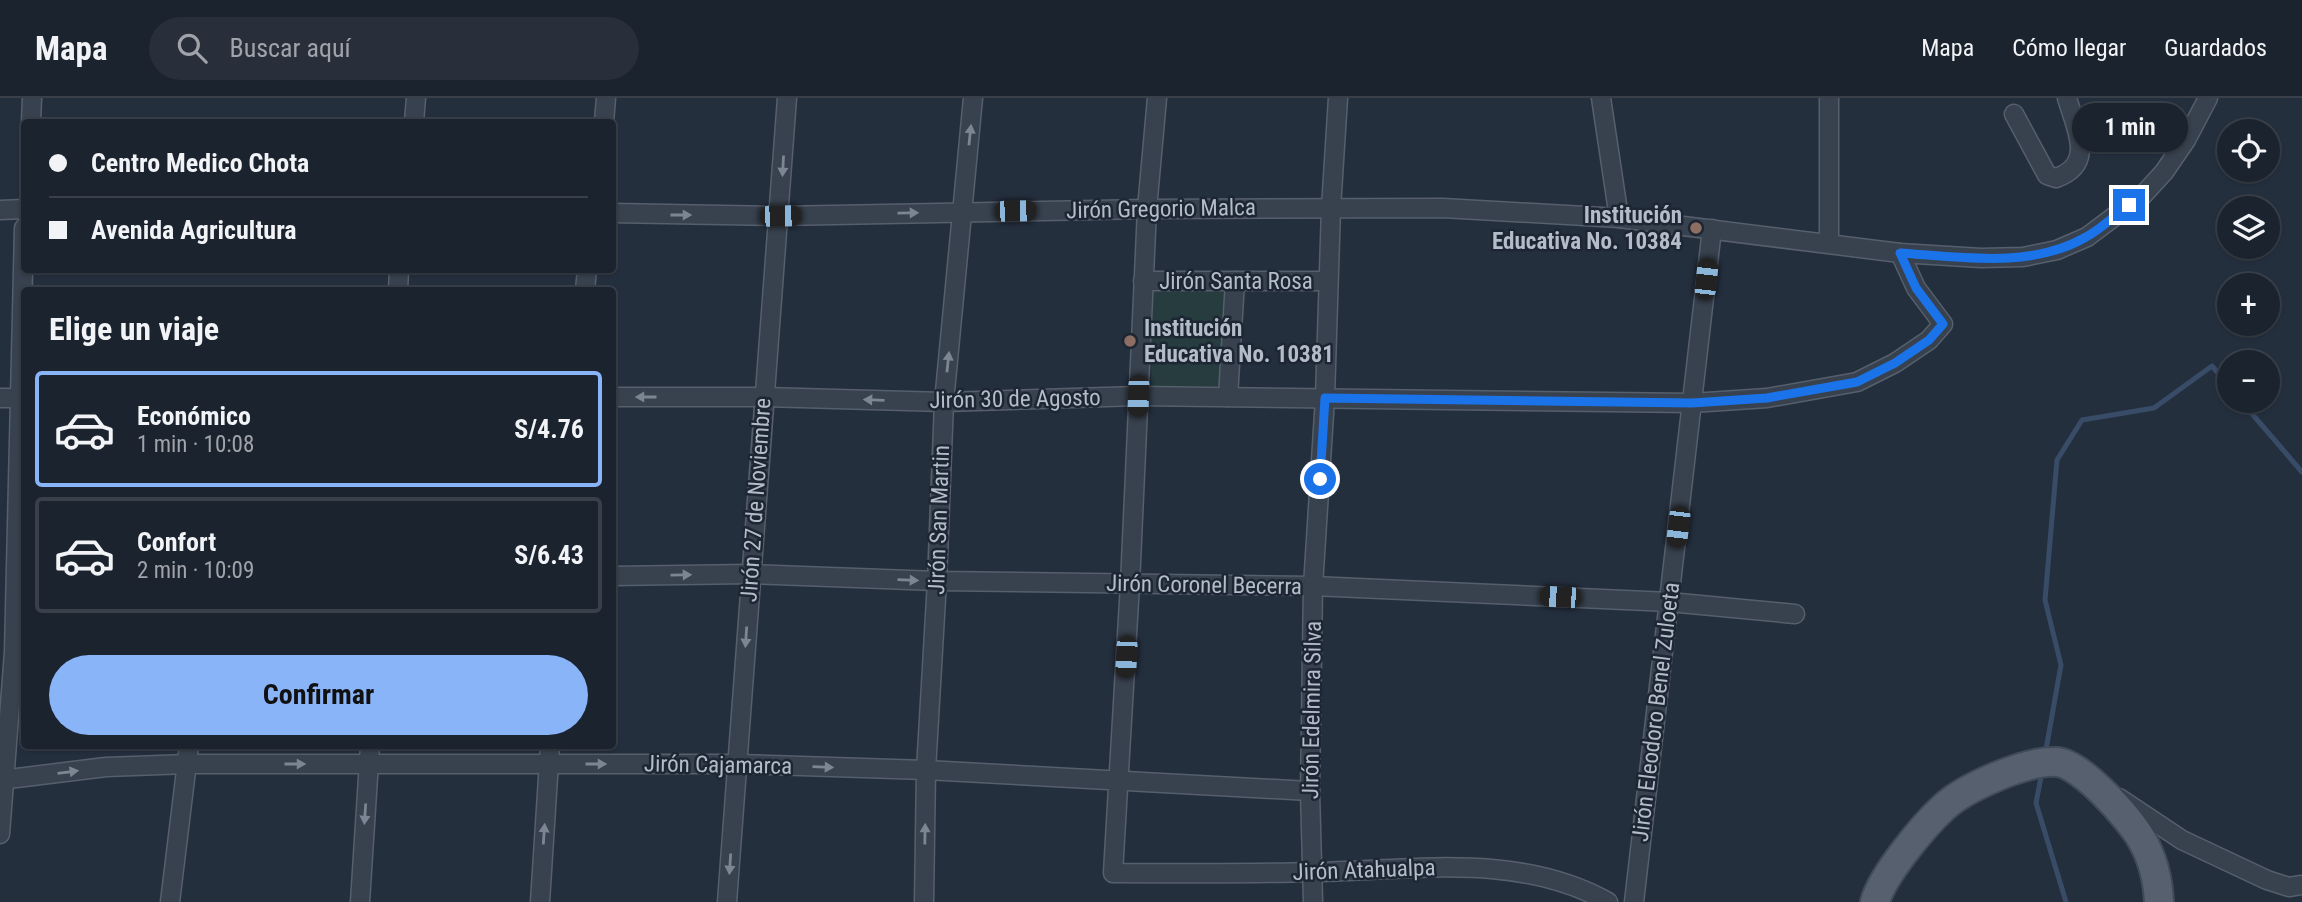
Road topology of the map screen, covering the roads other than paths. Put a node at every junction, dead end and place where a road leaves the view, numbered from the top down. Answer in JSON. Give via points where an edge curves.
{"nodes":[{"id":1,"x":32,"y":98,"type":"edge"},
{"id":2,"x":416,"y":98,"type":"edge"},
{"id":3,"x":606,"y":98,"type":"edge"},
{"id":4,"x":787,"y":98,"type":"edge"},
{"id":5,"x":973,"y":98,"type":"edge"},
{"id":6,"x":1157,"y":98,"type":"edge"},
{"id":7,"x":1338,"y":98,"type":"edge"},
{"id":8,"x":1601,"y":98,"type":"edge"},
{"id":9,"x":1829,"y":98,"type":"edge"},
{"id":10,"x":2067,"y":98,"type":"edge"},
{"id":11,"x":2208,"y":98,"type":"edge"},
{"id":12,"x":2014,"y":114,"type":"dead end"},
{"id":13,"x":31,"y":119,"type":"edge"},
{"id":14,"x":414,"y":119,"type":"edge"},
{"id":15,"x":604,"y":119,"type":"edge"},
{"id":16,"x":1331,"y":208,"type":"junction"},
{"id":17,"x":21,"y":209,"type":"edge"},
{"id":18,"x":1147,"y":209,"type":"junction"},
{"id":19,"x":0,"y":210,"type":"edge"},
{"id":20,"x":962,"y":212,"type":"junction"},
{"id":21,"x":616,"y":213,"type":"edge"},
{"id":22,"x":780,"y":216,"type":"junction"},
{"id":23,"x":1619,"y":218,"type":"junction"},
{"id":24,"x":1712,"y":229,"type":"junction"},
{"id":25,"x":1829,"y":243,"type":"junction"},
{"id":26,"x":1900,"y":253,"type":"junction"},
{"id":27,"x":1143,"y":281,"type":"junction"},
{"id":28,"x":1235,"y":281,"type":"junction"},
{"id":29,"x":1328,"y":281,"type":"junction"},
{"id":30,"x":1138,"y":396,"type":"junction"},
{"id":31,"x":616,"y":397,"type":"edge"},
{"id":32,"x":764,"y":397,"type":"junction"},
{"id":33,"x":1228,"y":397,"type":"junction"},
{"id":34,"x":0,"y":398,"type":"edge"},
{"id":35,"x":21,"y":398,"type":"edge"},
{"id":36,"x":1325,"y":398,"type":"junction"},
{"id":37,"x":944,"y":402,"type":"junction"},
{"id":38,"x":1692,"y":403,"type":"junction"},
{"id":39,"x":21,"y":407,"type":"edge"},
{"id":40,"x":8,"y":518,"type":"edge"},
{"id":41,"x":750,"y":574,"type":"junction"},
{"id":42,"x":616,"y":576,"type":"edge"},
{"id":43,"x":937,"y":581,"type":"junction"},
{"id":44,"x":1130,"y":584,"type":"junction"},
{"id":45,"x":1313,"y":586,"type":"junction"},
{"id":46,"x":1669,"y":602,"type":"junction"},
{"id":47,"x":1794,"y":614,"type":"dead end"},
{"id":48,"x":13,"y":652,"type":"edge"},
{"id":49,"x":189,"y":749,"type":"edge"},
{"id":50,"x":370,"y":749,"type":"edge"},
{"id":51,"x":550,"y":749,"type":"edge"},
{"id":52,"x":188,"y":764,"type":"junction"},
{"id":53,"x":369,"y":764,"type":"junction"},
{"id":54,"x":548,"y":764,"type":"junction"},
{"id":55,"x":738,"y":765,"type":"junction"},
{"id":56,"x":926,"y":770,"type":"junction"},
{"id":57,"x":2088,"y":777,"type":"junction"},
{"id":58,"x":1,"y":780,"type":"edge"},
{"id":59,"x":1119,"y":780,"type":"junction"},
{"id":60,"x":1310,"y":791,"type":"junction"},
{"id":61,"x":0,"y":834,"type":"edge"},
{"id":62,"x":1312,"y":872,"type":"junction"},
{"id":63,"x":1113,"y":873,"type":"joint"},
{"id":64,"x":2302,"y":885,"type":"edge"},
{"id":65,"x":1874,"y":899,"type":"edge"},
{"id":66,"x":170,"y":902,"type":"edge"},
{"id":67,"x":360,"y":902,"type":"edge"},
{"id":68,"x":540,"y":902,"type":"edge"},
{"id":69,"x":727,"y":902,"type":"edge"},
{"id":70,"x":924,"y":902,"type":"edge"},
{"id":71,"x":1313,"y":902,"type":"edge"},
{"id":72,"x":1608,"y":902,"type":"edge"},
{"id":73,"x":1634,"y":902,"type":"edge"},
{"id":74,"x":2159,"y":902,"type":"edge"}],
"edges":[{"from":1,"to":13,"type":"street"},
{"from":2,"to":14,"type":"street"},
{"from":3,"to":15,"type":"street"},
{"from":4,"to":22,"type":"street","name":"Jirón 27 de Noviembre","one_way":true},
{"from":20,"to":5,"type":"street","name":"Jirón San Martin","one_way":true},
{"from":6,"to":18,"type":"street","name":"Jirón Santa Rosa"},
{"from":7,"to":16,"type":"street","name":"Jirón Edelmira Silva"},
{"from":8,"to":23,"type":"street"},
{"from":9,"to":25,"type":"street"},
{"from":10,"to":12,"type":"street","via":[[2080,141],[2080,161],[2070,173],[2056,178],[2048,175]]},
{"from":11,"to":26,"type":"street","name":"Jirón Gregorio Malca","via":[[2164,172],[2143,195],[2087,237],[2023,257]]},
{"from":16,"to":18,"type":"street","name":"Jirón Gregorio Malca"},
{"from":16,"to":23,"type":"street","name":"Jirón Gregorio Malca"},
{"from":16,"to":29,"type":"street","name":"Jirón Edelmira Silva"},
{"from":17,"to":19,"type":"street"},
{"from":18,"to":20,"type":"street","name":"Jirón Gregorio Malca"},
{"from":18,"to":27,"type":"street","name":"Jirón Santa Rosa"},
{"from":22,"to":20,"type":"street","name":"Jirón Gregorio Malca","one_way":true},
{"from":37,"to":20,"type":"street","name":"Jirón San Martin","one_way":true},
{"from":21,"to":22,"type":"street","name":"Jirón Gregorio Malca","one_way":true},
{"from":22,"to":32,"type":"street","name":"Jirón 27 de Noviembre"},
{"from":23,"to":24,"type":"street","name":"Jirón Gregorio Malca"},
{"from":24,"to":25,"type":"street","name":"Jirón Gregorio Malca"},
{"from":24,"to":38,"type":"street","name":"Jirón Eleodoro Benel Zuloeta"},
{"from":25,"to":26,"type":"street","name":"Jirón Gregorio Malca"},
{"from":26,"to":38,"type":"street","name":"Jirón 30 de Agosto","via":[[1916,288],[1943,324],[1929,340],[1857,382],[1767,398]]},
{"from":27,"to":28,"type":"street","name":"Jirón Santa Rosa"},
{"from":27,"to":30,"type":"street","name":"Jirón Santa Rosa"},
{"from":28,"to":29,"type":"street","name":"Jirón Santa Rosa"},
{"from":28,"to":33,"type":"street"},
{"from":29,"to":36,"type":"street","name":"Jirón Edelmira Silva"},
{"from":30,"to":33,"type":"street","name":"Jirón 30 de Agosto"},
{"from":30,"to":37,"type":"street","name":"Jirón 30 de Agosto"},
{"from":30,"to":44,"type":"street","name":"Jirón Santa Rosa"},
{"from":32,"to":31,"type":"street","name":"Jirón 30 de Agosto","one_way":true},
{"from":37,"to":32,"type":"street","name":"Jirón 30 de Agosto","one_way":true},
{"from":32,"to":41,"type":"street","name":"Jirón 27 de Noviembre"},
{"from":33,"to":36,"type":"street","name":"Jirón 30 de Agosto"},
{"from":34,"to":35,"type":"street"},
{"from":36,"to":38,"type":"street","name":"Jirón 30 de Agosto"},
{"from":36,"to":45,"type":"street","name":"Jirón Edelmira Silva"},
{"from":37,"to":43,"type":"street","name":"Jirón San Martin"},
{"from":38,"to":46,"type":"street","name":"Jirón Eleodoro Benel Zuloeta"},
{"from":39,"to":40,"type":"street"},
{"from":40,"to":48,"type":"street"},
{"from":42,"to":41,"type":"street","name":"Jirón Coronel Becerra","one_way":true},
{"from":41,"to":43,"type":"street","name":"Jirón Coronel Becerra","one_way":true},
{"from":41,"to":55,"type":"street","name":"Jirón 27 de Noviembre","one_way":true},
{"from":43,"to":44,"type":"street","name":"Jirón Coronel Becerra"},
{"from":43,"to":56,"type":"street","name":"Jirón San Martin"},
{"from":44,"to":45,"type":"street","name":"Jirón Coronel Becerra"},
{"from":44,"to":59,"type":"street","name":"Jirón Santa Rosa"},
{"from":45,"to":46,"type":"street","name":"Jirón Coronel Becerra"},
{"from":45,"to":60,"type":"street","name":"Jirón Edelmira Silva"},
{"from":46,"to":47,"type":"street","name":"Jirón Coronel Becerra"},
{"from":46,"to":73,"type":"street","name":"Jirón Eleodoro Benel Zuloeta"},
{"from":48,"to":58,"type":"street"},
{"from":49,"to":52,"type":"street"},
{"from":50,"to":53,"type":"street"},
{"from":51,"to":54,"type":"street"},
{"from":52,"to":53,"type":"street","name":"Jirón Cajamarca","one_way":true},
{"from":58,"to":52,"type":"street","name":"Jirón Cajamarca","one_way":true,"via":[[106,767]]},
{"from":52,"to":66,"type":"street"},
{"from":53,"to":54,"type":"street","name":"Jirón Cajamarca"},
{"from":53,"to":67,"type":"street","one_way":true},
{"from":54,"to":55,"type":"street","name":"Jirón Cajamarca","one_way":true},
{"from":68,"to":54,"type":"street","one_way":true},
{"from":55,"to":56,"type":"street","name":"Jirón Cajamarca","one_way":true},
{"from":55,"to":69,"type":"street","name":"Jirón 27 de Noviembre","one_way":true},
{"from":56,"to":59,"type":"street","name":"Jirón Cajamarca"},
{"from":70,"to":56,"type":"street","name":"Jirón San Martin","one_way":true},
{"from":57,"to":64,"type":"street","via":[[2182,840],[2267,880],[2289,887]]},
{"from":57,"to":65,"type":"main road","via":[[2059,762],[2028,765],[1991,779],[1945,806],[1901,856]]},
{"from":57,"to":74,"type":"main road","via":[[2142,839],[2154,866]]},
{"from":58,"to":61,"type":"street"},
{"from":59,"to":60,"type":"street","name":"Jirón Cajamarca"},
{"from":59,"to":63,"type":"street","name":"Jirón Santa Rosa"},
{"from":60,"to":62,"type":"street","name":"Jirón Edelmira Silva"},
{"from":62,"to":63,"type":"street","name":"Jirón Atahualpa"},
{"from":62,"to":71,"type":"street","name":"Jirón Edelmira Silva"},
{"from":62,"to":72,"type":"street","name":"Jirón Atahualpa","via":[[1466,866],[1508,870],[1549,878]]}]}
